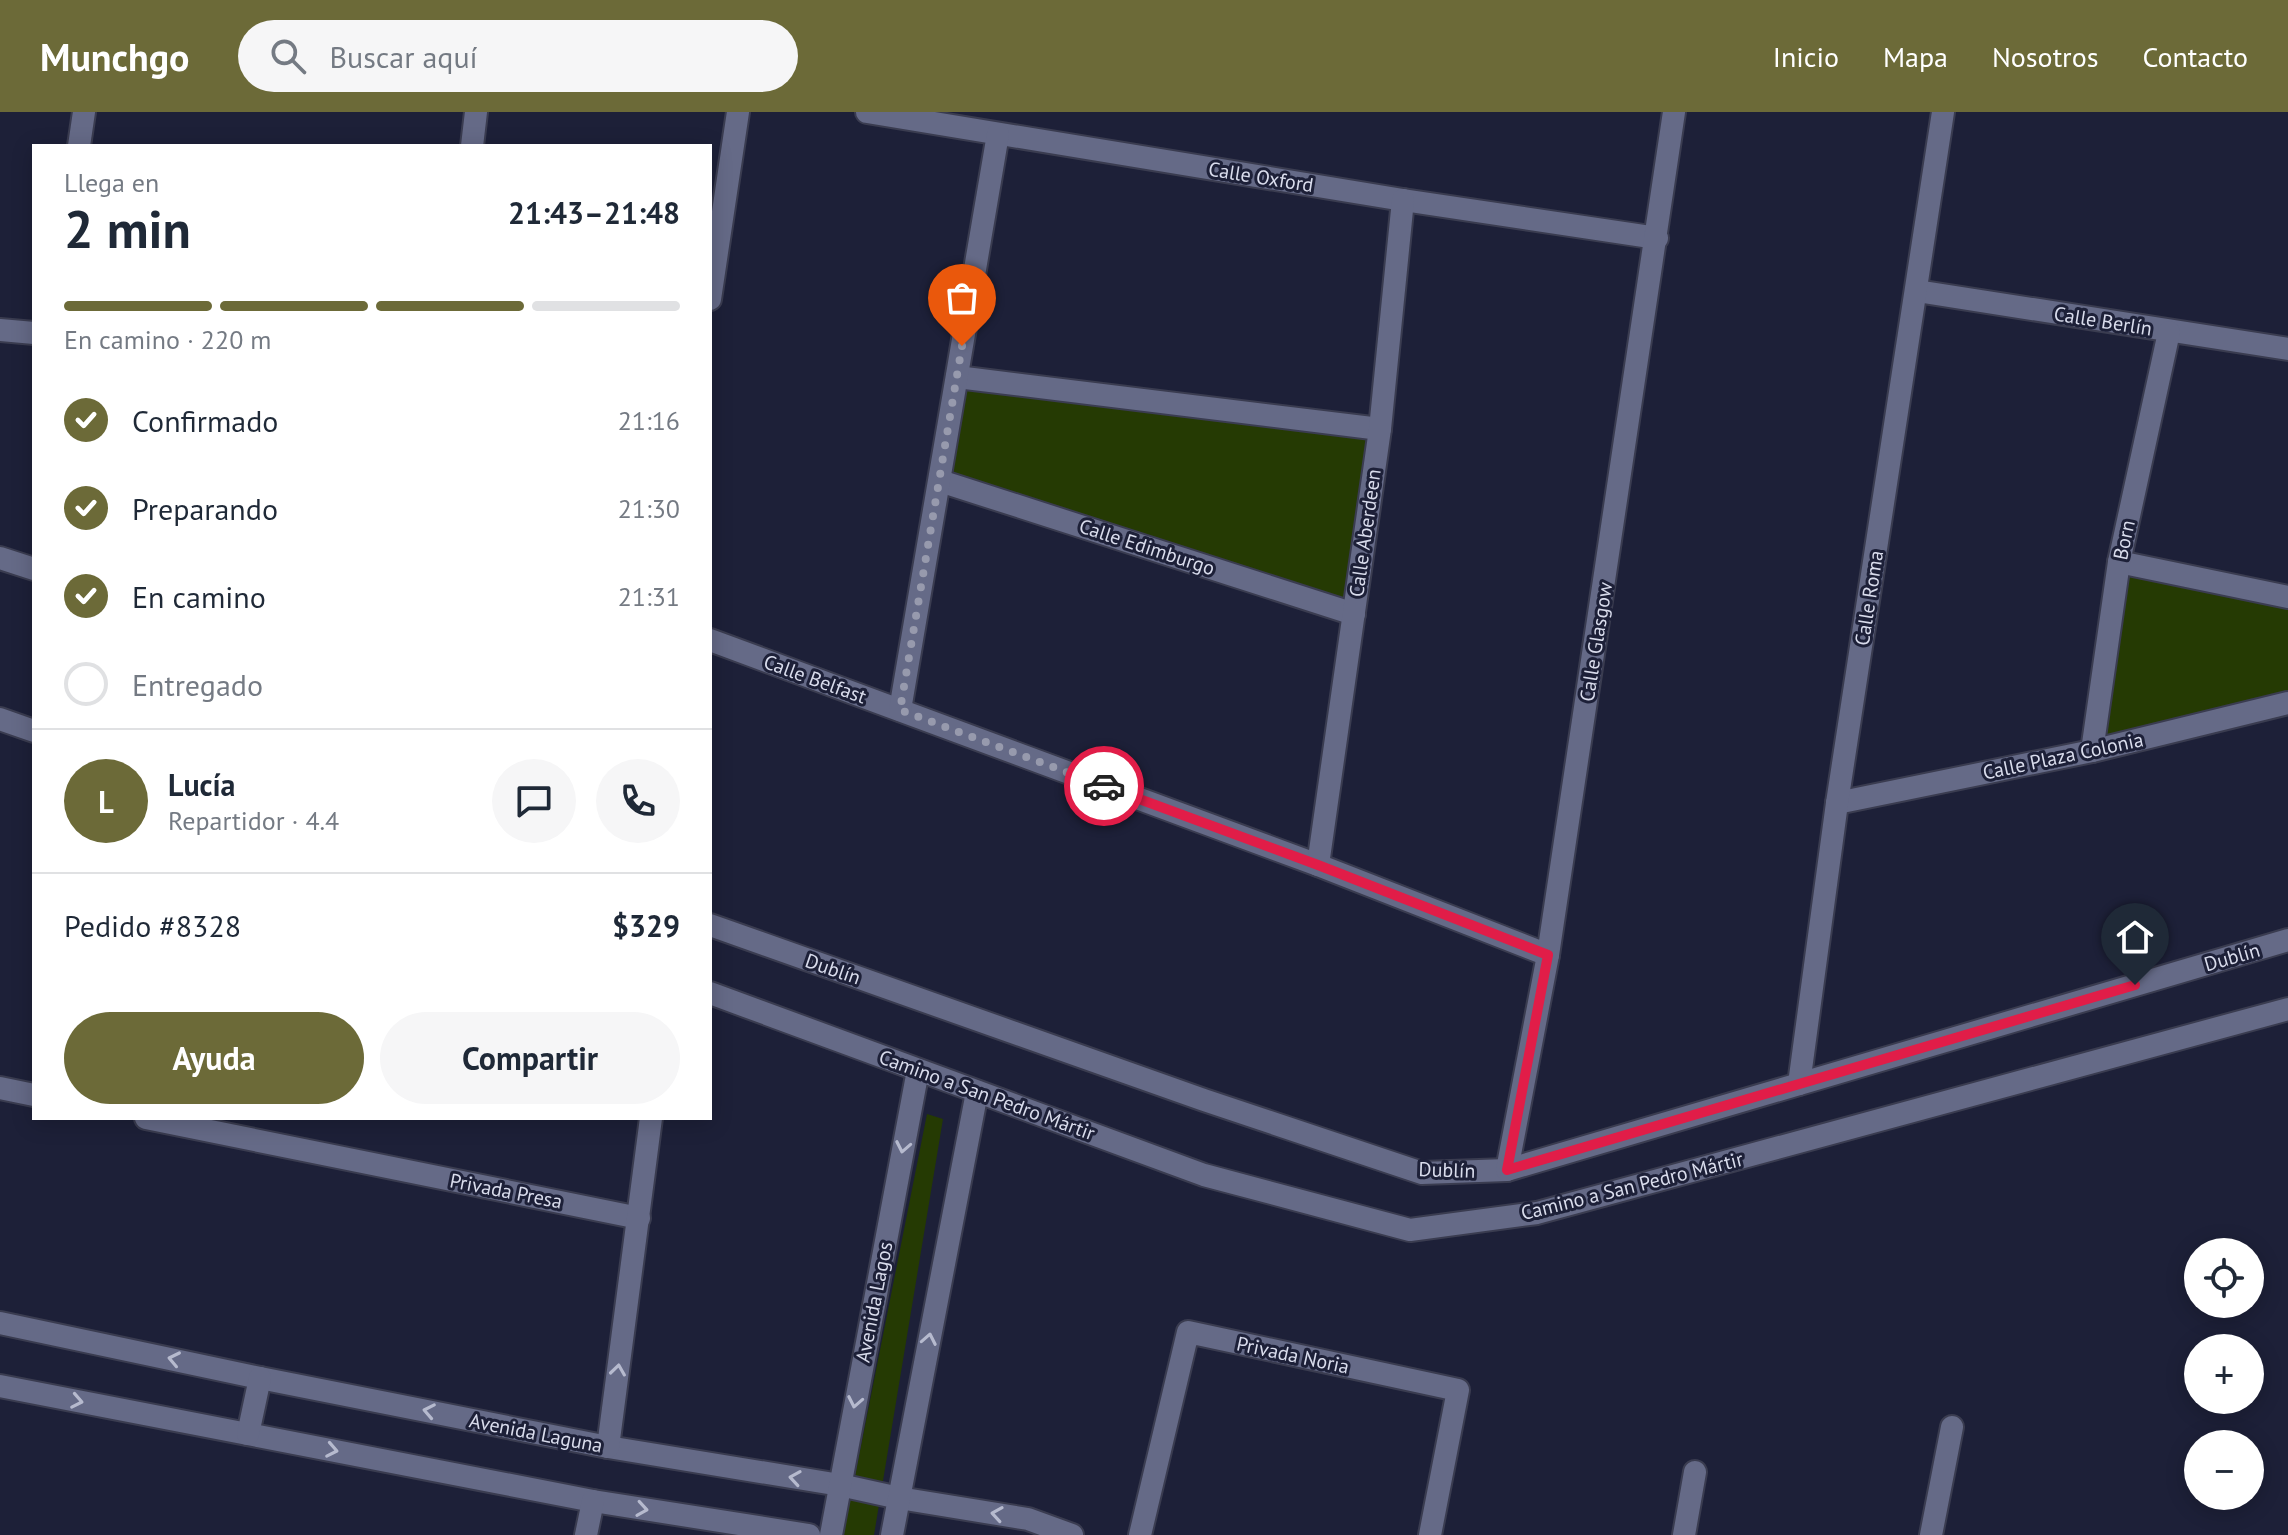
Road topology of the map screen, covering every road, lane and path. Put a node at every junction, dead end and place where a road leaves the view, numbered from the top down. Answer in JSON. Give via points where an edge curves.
{"nodes":[{"id":1,"x":84,"y":112,"type":"edge"},
{"id":2,"x":476,"y":112,"type":"edge"},
{"id":3,"x":738,"y":112,"type":"edge"},
{"id":4,"x":867,"y":112,"type":"edge"},
{"id":5,"x":1674,"y":112,"type":"edge"},
{"id":6,"x":1943,"y":112,"type":"edge"},
{"id":7,"x":998,"y":134,"type":"junction"},
{"id":8,"x":79,"y":144,"type":"edge"},
{"id":9,"x":472,"y":144,"type":"edge"},
{"id":10,"x":1403,"y":200,"type":"junction"},
{"id":11,"x":1657,"y":238,"type":"junction"},
{"id":12,"x":712,"y":286,"type":"edge"},
{"id":13,"x":1917,"y":291,"type":"junction"},
{"id":14,"x":0,"y":330,"type":"edge"},
{"id":15,"x":2169,"y":332,"type":"junction"},
{"id":16,"x":32,"y":333,"type":"edge"},
{"id":17,"x":2288,"y":349,"type":"edge"},
{"id":18,"x":957,"y":377,"type":"junction"},
{"id":19,"x":1380,"y":429,"type":"junction"},
{"id":20,"x":940,"y":481,"type":"junction"},
{"id":21,"x":0,"y":558,"type":"edge"},
{"id":22,"x":2119,"y":562,"type":"junction"},
{"id":23,"x":32,"y":568,"type":"edge"},
{"id":24,"x":2288,"y":597,"type":"edge"},
{"id":25,"x":1354,"y":614,"type":"junction"},
{"id":26,"x":712,"y":641,"type":"edge"},
{"id":27,"x":2288,"y":703,"type":"edge"},
{"id":28,"x":900,"y":710,"type":"junction"},
{"id":29,"x":0,"y":719,"type":"edge"},
{"id":30,"x":32,"y":730,"type":"edge"},
{"id":31,"x":2092,"y":751,"type":"junction"},
{"id":32,"x":1837,"y":803,"type":"junction"},
{"id":33,"x":1318,"y":865,"type":"junction"},
{"id":34,"x":712,"y":926,"type":"edge"},
{"id":35,"x":2288,"y":940,"type":"edge"},
{"id":36,"x":1548,"y":955,"type":"junction"},
{"id":37,"x":712,"y":994,"type":"edge"},
{"id":38,"x":2288,"y":1009,"type":"edge"},
{"id":39,"x":918,"y":1070,"type":"junction"},
{"id":40,"x":1799,"y":1084,"type":"junction"},
{"id":41,"x":0,"y":1088,"type":"edge"},
{"id":42,"x":977,"y":1092,"type":"junction"},
{"id":43,"x":32,"y":1095,"type":"edge"},
{"id":44,"x":156,"y":1120,"type":"edge"},
{"id":45,"x":651,"y":1120,"type":"edge"},
{"id":46,"x":1507,"y":1170,"type":"junction"},
{"id":47,"x":639,"y":1218,"type":"junction"},
{"id":48,"x":0,"y":1323,"type":"edge"},
{"id":49,"x":260,"y":1378,"type":"junction"},
{"id":50,"x":0,"y":1386,"type":"edge"},
{"id":51,"x":1952,"y":1427,"type":"dead end"},
{"id":52,"x":248,"y":1434,"type":"junction"},
{"id":53,"x":608,"y":1447,"type":"junction"},
{"id":54,"x":1695,"y":1472,"type":"dead end"},
{"id":55,"x":840,"y":1485,"type":"junction"},
{"id":56,"x":899,"y":1498,"type":"junction"},
{"id":57,"x":593,"y":1501,"type":"junction"},
{"id":58,"x":586,"y":1535,"type":"edge"},
{"id":59,"x":809,"y":1535,"type":"edge"},
{"id":60,"x":831,"y":1535,"type":"edge"},
{"id":61,"x":892,"y":1535,"type":"edge"},
{"id":62,"x":1072,"y":1535,"type":"edge"},
{"id":63,"x":1140,"y":1535,"type":"edge"},
{"id":64,"x":1430,"y":1535,"type":"edge"},
{"id":65,"x":1684,"y":1535,"type":"edge"},
{"id":66,"x":1931,"y":1535,"type":"edge"}],
"edges":[{"from":1,"to":8,"type":"street"},
{"from":2,"to":9,"type":"street"},
{"from":3,"to":12,"type":"street"},
{"from":4,"to":7,"type":"street","name":"Calle Oxford"},
{"from":5,"to":11,"type":"street","name":"Calle Glasgow"},
{"from":6,"to":13,"type":"street","name":"Calle Roma"},
{"from":7,"to":10,"type":"street","name":"Calle Oxford"},
{"from":7,"to":18,"type":"street"},
{"from":10,"to":11,"type":"street","name":"Calle Oxford"},
{"from":10,"to":19,"type":"street","name":"Calle Aberdeen"},
{"from":11,"to":36,"type":"street","name":"Calle Glasgow"},
{"from":13,"to":15,"type":"street","name":"Calle Berlín"},
{"from":13,"to":32,"type":"street","name":"Calle Roma"},
{"from":14,"to":16,"type":"street"},
{"from":15,"to":17,"type":"street","name":"Calle Berlín"},
{"from":15,"to":22,"type":"street","name":"Born"},
{"from":18,"to":19,"type":"street"},
{"from":18,"to":20,"type":"street"},
{"from":19,"to":25,"type":"street","name":"Calle Aberdeen"},
{"from":20,"to":25,"type":"street","name":"Calle Edimburgo"},
{"from":20,"to":28,"type":"street"},
{"from":21,"to":23,"type":"street"},
{"from":22,"to":24,"type":"street"},
{"from":22,"to":31,"type":"street","name":"Born"},
{"from":25,"to":33,"type":"street","name":"Calle Aberdeen"},
{"from":26,"to":28,"type":"street","name":"Calle Belfast"},
{"from":27,"to":31,"type":"street","name":"Calle Plaza Colonia"},
{"from":28,"to":33,"type":"street","name":"Calle Belfast"},
{"from":29,"to":30,"type":"street"},
{"from":31,"to":32,"type":"street","name":"Calle Plaza Colonia"},
{"from":32,"to":40,"type":"street","name":"Calle Roma"},
{"from":33,"to":36,"type":"street","name":"Calle Belfast"},
{"from":34,"to":46,"type":"street","name":"Dublín","via":[[1422,1173]]},
{"from":35,"to":40,"type":"street","name":"Dublín"},
{"from":36,"to":46,"type":"street","name":"Calle Glasgow"},
{"from":37,"to":39,"type":"street","name":"Camino a San Pedro Mártir"},
{"from":38,"to":42,"type":"street","name":"Camino a San Pedro Mártir","via":[[1537,1213],[1410,1230],[1204,1175]]},
{"from":39,"to":42,"type":"street","name":"Camino a San Pedro Mártir"},
{"from":39,"to":55,"type":"street","name":"Avenida Lagos","one_way":true},
{"from":40,"to":46,"type":"street","name":"Dublín"},
{"from":41,"to":43,"type":"street"},
{"from":56,"to":42,"type":"street","one_way":true},
{"from":44,"to":47,"type":"street","name":"Privada Presa"},
{"from":45,"to":47,"type":"street"},
{"from":53,"to":47,"type":"street","one_way":true},
{"from":49,"to":48,"type":"street","name":"Avenida Laguna","one_way":true},
{"from":49,"to":52,"type":"street"},
{"from":53,"to":49,"type":"street","name":"Avenida Laguna","one_way":true},
{"from":50,"to":52,"type":"street","one_way":true},
{"from":51,"to":66,"type":"street"},
{"from":52,"to":57,"type":"street","one_way":true},
{"from":55,"to":53,"type":"street","name":"Avenida Laguna","one_way":true},
{"from":54,"to":65,"type":"street"},
{"from":55,"to":56,"type":"street","name":"Avenida Laguna"},
{"from":55,"to":60,"type":"street","name":"Avenida Lagos"},
{"from":56,"to":61,"type":"street"},
{"from":62,"to":56,"type":"street","name":"Avenida Laguna","one_way":true,"via":[[1028,1519]]},
{"from":57,"to":58,"type":"street"},
{"from":57,"to":59,"type":"street","one_way":true},
{"from":63,"to":64,"type":"street","name":"Privada Noria","via":[[1188,1332],[1458,1390]]}]}
